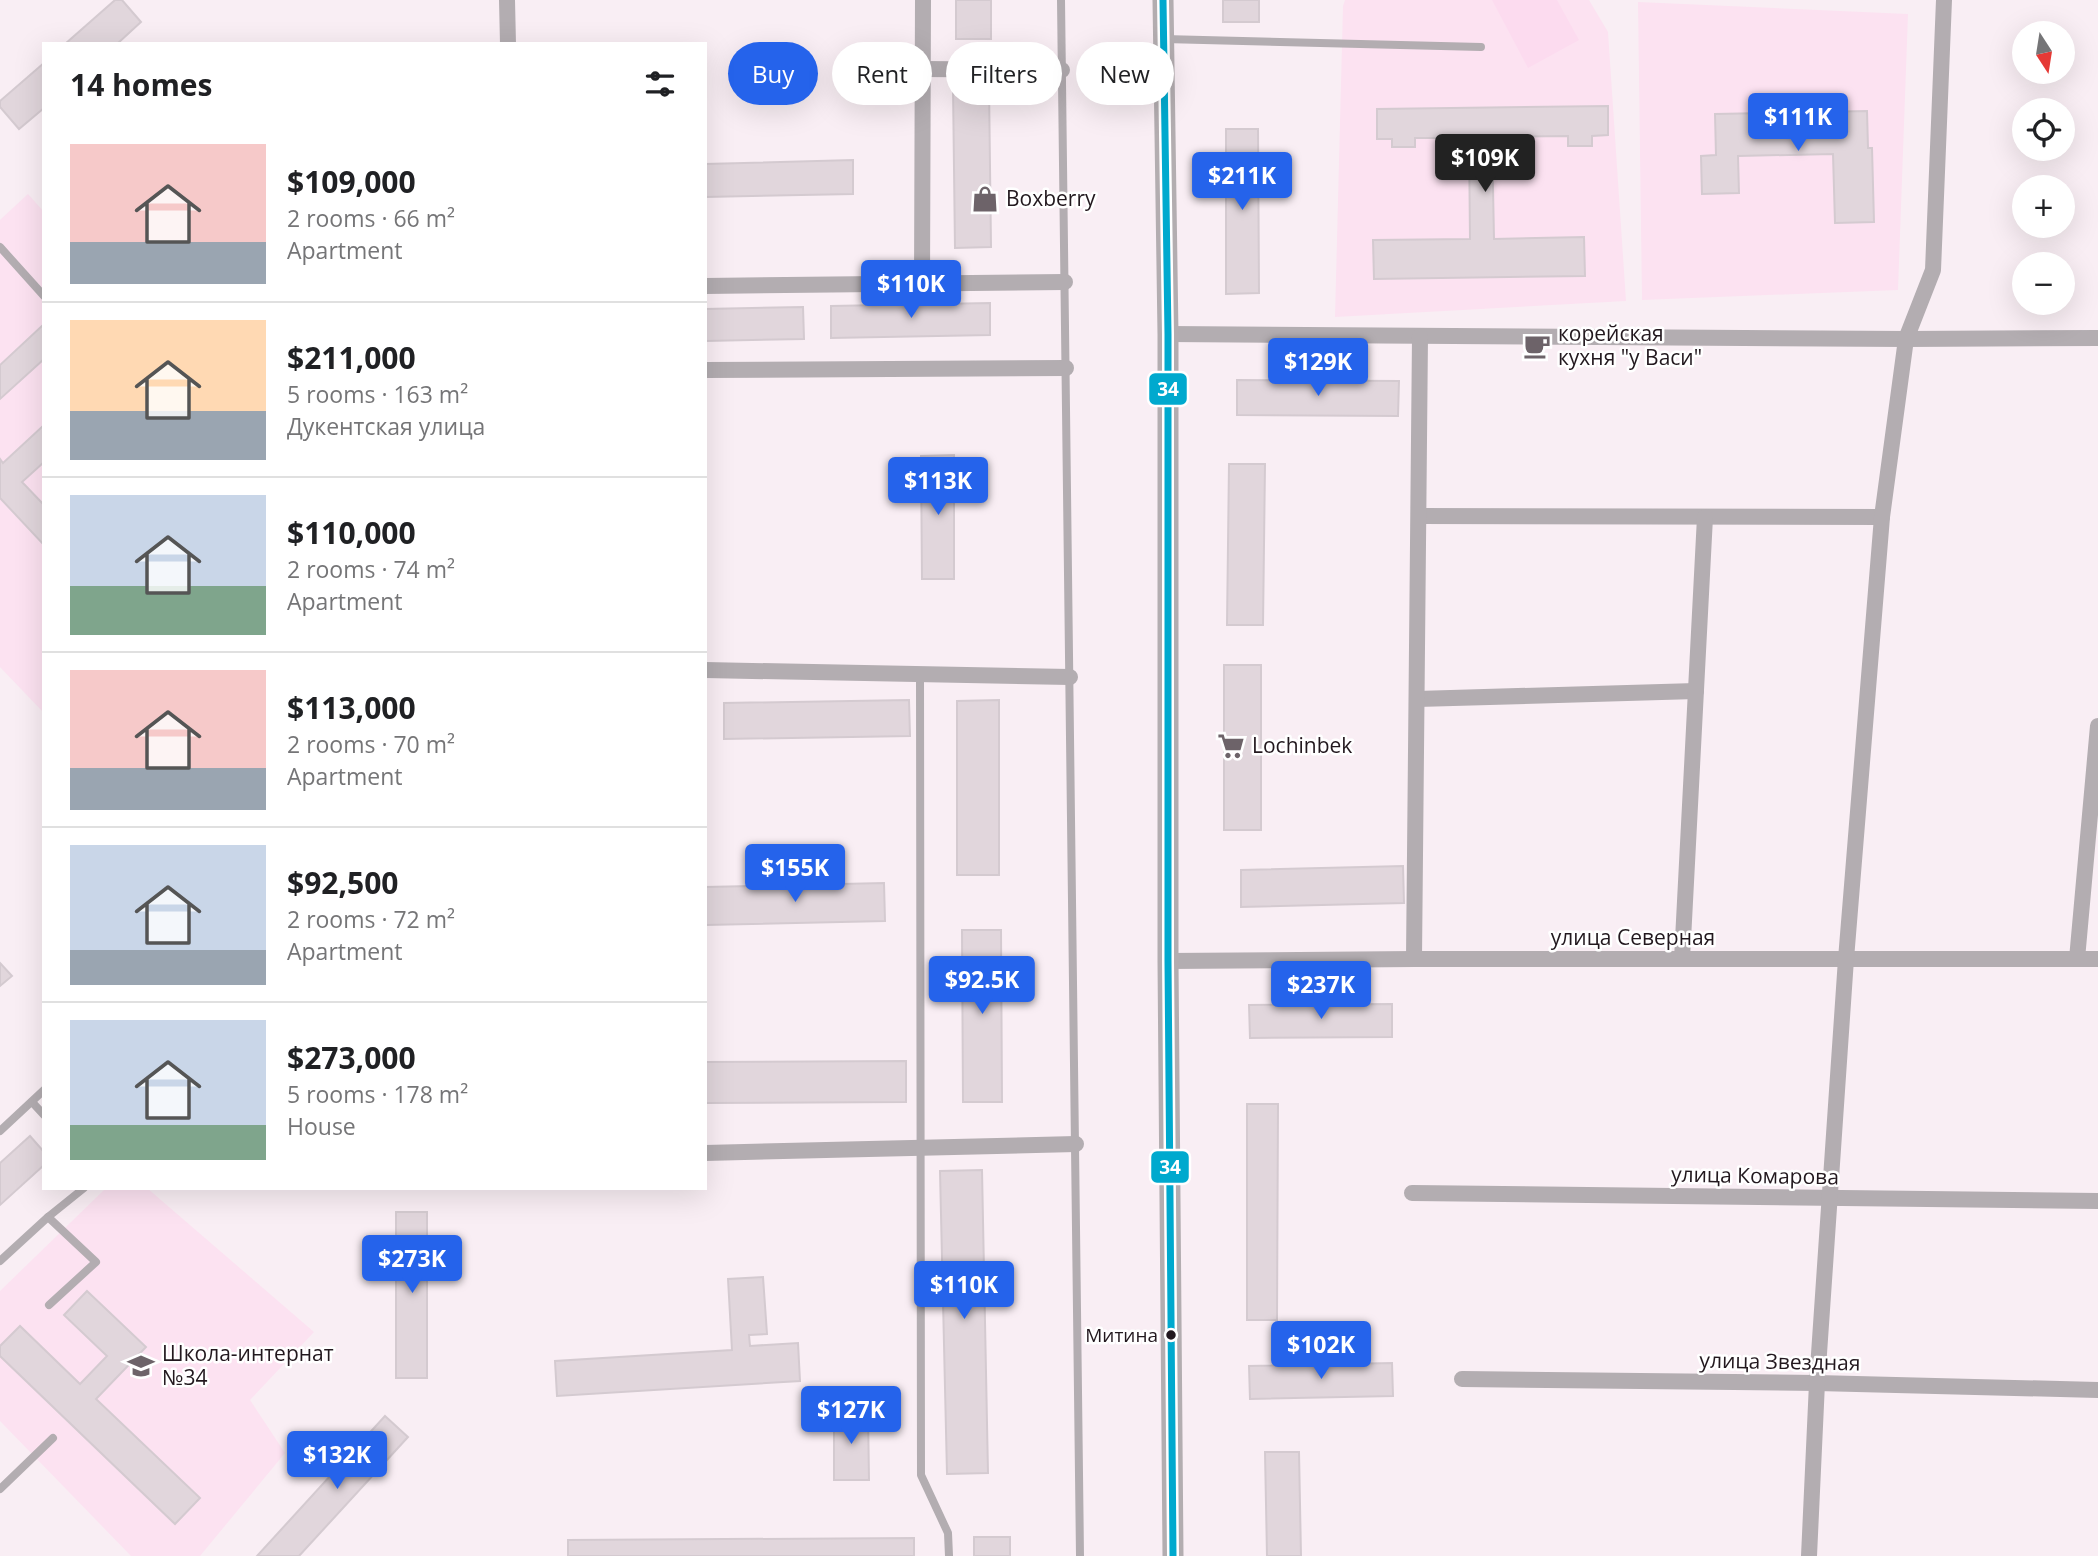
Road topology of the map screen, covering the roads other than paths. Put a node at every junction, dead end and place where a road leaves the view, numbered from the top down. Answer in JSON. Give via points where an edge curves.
{"nodes":[{"id":1,"x":507,"y":0,"type":"edge"},
{"id":2,"x":923,"y":0,"type":"edge"},
{"id":3,"x":1061,"y":0,"type":"edge"},
{"id":4,"x":1163,"y":0,"type":"edge"},
{"id":5,"x":1944,"y":0,"type":"edge"},
{"id":6,"x":1164,"y":39,"type":"junction"},
{"id":7,"x":508,"y":42,"type":"edge"},
{"id":8,"x":923,"y":42,"type":"edge"},
{"id":9,"x":1062,"y":42,"type":"edge"},
{"id":10,"x":1481,"y":47,"type":"dead end"},
{"id":11,"x":1062,"y":70,"type":"edge"},
{"id":12,"x":923,"y":105,"type":"edge"},
{"id":13,"x":0,"y":247,"type":"edge"},
{"id":14,"x":1065,"y":282,"type":"junction"},
{"id":15,"x":922,"y":284,"type":"junction"},
{"id":16,"x":707,"y":286,"type":"edge"},
{"id":17,"x":42,"y":294,"type":"edge"},
{"id":18,"x":1167,"y":334,"type":"junction"},
{"id":19,"x":1420,"y":336,"type":"junction"},
{"id":20,"x":2098,"y":338,"type":"edge"},
{"id":21,"x":1906,"y":339,"type":"junction"},
{"id":22,"x":1066,"y":368,"type":"junction"},
{"id":23,"x":707,"y":370,"type":"edge"},
{"id":24,"x":1419,"y":516,"type":"junction"},
{"id":25,"x":1705,"y":517,"type":"junction"},
{"id":26,"x":1882,"y":517,"type":"junction"},
{"id":27,"x":707,"y":670,"type":"edge"},
{"id":28,"x":920,"y":674,"type":"junction"},
{"id":29,"x":1070,"y":677,"type":"junction"},
{"id":30,"x":1696,"y":691,"type":"junction"},
{"id":31,"x":1417,"y":698,"type":"junction"},
{"id":32,"x":2098,"y":726,"type":"edge"},
{"id":33,"x":2097,"y":751,"type":"edge"},
{"id":34,"x":1414,"y":959,"type":"junction"},
{"id":35,"x":1682,"y":959,"type":"junction"},
{"id":36,"x":1846,"y":959,"type":"junction"},
{"id":37,"x":2077,"y":959,"type":"junction"},
{"id":38,"x":2098,"y":959,"type":"edge"},
{"id":39,"x":1168,"y":961,"type":"junction"},
{"id":40,"x":42,"y":1092,"type":"edge"},
{"id":41,"x":32,"y":1102,"type":"junction"},
{"id":42,"x":42,"y":1113,"type":"edge"},
{"id":43,"x":0,"y":1131,"type":"edge"},
{"id":44,"x":1076,"y":1144,"type":"junction"},
{"id":45,"x":920,"y":1147,"type":"junction"},
{"id":46,"x":707,"y":1153,"type":"edge"},
{"id":47,"x":82,"y":1190,"type":"edge"},
{"id":48,"x":1412,"y":1193,"type":"dead end"},
{"id":49,"x":1829,"y":1198,"type":"junction"},
{"id":50,"x":2098,"y":1200,"type":"edge"},
{"id":51,"x":48,"y":1217,"type":"junction"},
{"id":52,"x":0,"y":1261,"type":"edge"},
{"id":53,"x":49,"y":1305,"type":"dead end"},
{"id":54,"x":1462,"y":1379,"type":"dead end"},
{"id":55,"x":1817,"y":1383,"type":"junction"},
{"id":56,"x":2098,"y":1390,"type":"edge"},
{"id":57,"x":52,"y":1438,"type":"dead end"},
{"id":58,"x":0,"y":1489,"type":"edge"},
{"id":59,"x":949,"y":1556,"type":"edge"},
{"id":60,"x":1080,"y":1556,"type":"edge"},
{"id":61,"x":1173,"y":1556,"type":"edge"},
{"id":62,"x":1808,"y":1556,"type":"edge"}],
"edges":[{"from":1,"to":7,"type":"street"},
{"from":2,"to":8,"type":"street"},
{"from":3,"to":9,"type":"lane"},
{"from":4,"to":6,"type":"main road"},
{"from":5,"to":21,"type":"street","via":[[1933,270]]},
{"from":6,"to":10,"type":"lane"},
{"from":6,"to":18,"type":"main road"},
{"from":11,"to":14,"type":"lane"},
{"from":12,"to":15,"type":"street"},
{"from":13,"to":17,"type":"lane"},
{"from":14,"to":15,"type":"street"},
{"from":14,"to":22,"type":"lane"},
{"from":15,"to":16,"type":"street"},
{"from":18,"to":19,"type":"street"},
{"from":18,"to":39,"type":"main road"},
{"from":19,"to":21,"type":"street"},
{"from":19,"to":24,"type":"street"},
{"from":20,"to":21,"type":"street"},
{"from":21,"to":26,"type":"street"},
{"from":22,"to":23,"type":"street"},
{"from":22,"to":29,"type":"lane"},
{"from":24,"to":25,"type":"street"},
{"from":24,"to":31,"type":"street"},
{"from":25,"to":26,"type":"street"},
{"from":25,"to":30,"type":"street"},
{"from":26,"to":36,"type":"street"},
{"from":27,"to":28,"type":"street"},
{"from":28,"to":29,"type":"street"},
{"from":28,"to":45,"type":"lane"},
{"from":29,"to":44,"type":"lane"},
{"from":30,"to":31,"type":"street"},
{"from":30,"to":35,"type":"street"},
{"from":31,"to":34,"type":"street"},
{"from":32,"to":33,"type":"street"},
{"from":33,"to":37,"type":"street"},
{"from":34,"to":35,"type":"street","name":"улица Северная"},
{"from":34,"to":39,"type":"street","name":"улица Северная"},
{"from":35,"to":36,"type":"street","name":"улица Северная"},
{"from":36,"to":37,"type":"street","name":"улица Северная"},
{"from":36,"to":49,"type":"street"},
{"from":37,"to":38,"type":"street","name":"улица Северная"},
{"from":39,"to":61,"type":"main road"},
{"from":40,"to":41,"type":"lane"},
{"from":41,"to":42,"type":"lane"},
{"from":41,"to":43,"type":"lane"},
{"from":44,"to":45,"type":"street"},
{"from":44,"to":60,"type":"lane"},
{"from":45,"to":46,"type":"street"},
{"from":45,"to":59,"type":"lane","via":[[921,1475],[948,1533]]},
{"from":47,"to":51,"type":"lane"},
{"from":48,"to":49,"type":"street","name":"улица Комарова"},
{"from":49,"to":50,"type":"street","name":"улица Комарова"},
{"from":49,"to":55,"type":"street"},
{"from":51,"to":52,"type":"lane"},
{"from":51,"to":53,"type":"lane","via":[[96,1262]]},
{"from":54,"to":55,"type":"street","name":"улица Звездная"},
{"from":55,"to":56,"type":"street","name":"улица Звездная"},
{"from":55,"to":62,"type":"street"},
{"from":57,"to":58,"type":"lane"}]}
